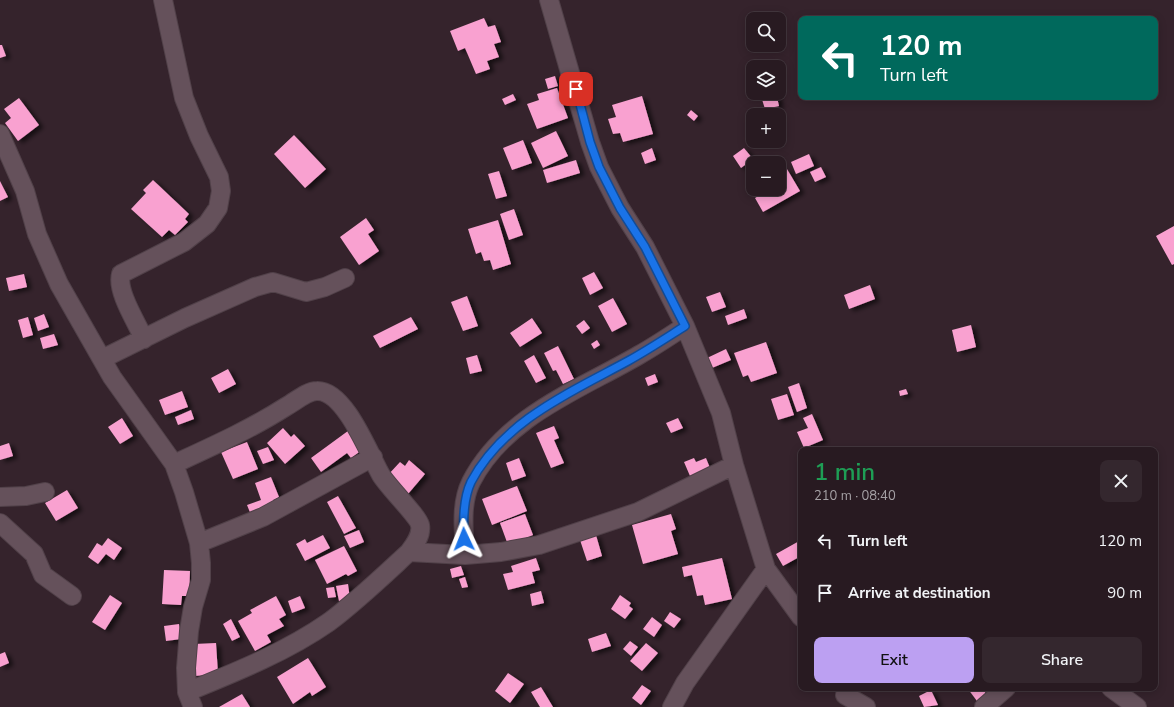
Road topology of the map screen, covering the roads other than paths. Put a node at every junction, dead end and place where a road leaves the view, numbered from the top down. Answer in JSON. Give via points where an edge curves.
{"nodes":[{"id":1,"x":163,"y":0,"type":"edge"},
{"id":2,"x":549,"y":0,"type":"edge"},
{"id":3,"x":0,"y":134,"type":"edge"},
{"id":4,"x":345,"y":278,"type":"dead end"},
{"id":5,"x":685,"y":326,"type":"junction"},
{"id":6,"x":144,"y":338,"type":"junction"},
{"id":7,"x":102,"y":359,"type":"junction"},
{"id":8,"x":373,"y":457,"type":"junction"},
{"id":9,"x":174,"y":464,"type":"junction"},
{"id":10,"x":734,"y":464,"type":"junction"},
{"id":11,"x":45,"y":492,"type":"dead end"},
{"id":12,"x":0,"y":498,"type":"edge"},
{"id":13,"x":0,"y":523,"type":"edge"},
{"id":14,"x":199,"y":543,"type":"junction"},
{"id":15,"x":409,"y":552,"type":"junction"},
{"id":16,"x":465,"y":554,"type":"junction"},
{"id":17,"x":766,"y":569,"type":"junction"},
{"id":18,"x":72,"y":596,"type":"dead end"},
{"id":19,"x":798,"y":613,"type":"edge"},
{"id":20,"x":1003,"y":691,"type":"edge"},
{"id":21,"x":1115,"y":691,"type":"edge"},
{"id":22,"x":845,"y":697,"type":"edge"},
{"id":23,"x":190,"y":699,"type":"edge"},
{"id":24,"x":672,"y":707,"type":"edge"},
{"id":25,"x":866,"y":707,"type":"edge"},
{"id":26,"x":984,"y":707,"type":"edge"},
{"id":27,"x":1137,"y":707,"type":"edge"}],
"edges":[{"from":1,"to":6,"type":"street","via":[[184,98],[219,178],[221,191],[218,208],[207,224],[184,242],[121,274],[119,280],[122,293]]},
{"from":2,"to":5,"type":"street","via":[[599,167],[620,208],[645,247]]},
{"from":3,"to":7,"type":"street","via":[[25,191],[37,234],[48,260]]},
{"from":4,"to":6,"type":"street","via":[[306,292],[273,282],[231,298]]},
{"from":5,"to":10,"type":"street","via":[[721,413]]},
{"from":5,"to":16,"type":"street","via":[[542,409],[513,430],[481,466],[471,483],[463,524]]},
{"from":6,"to":7,"type":"street"},
{"from":7,"to":9,"type":"street","via":[[125,398]]},
{"from":8,"to":9,"type":"street","via":[[338,402],[328,393],[316,390],[246,430]]},
{"from":8,"to":14,"type":"street","via":[[263,517]]},
{"from":8,"to":15,"type":"street","via":[[380,474],[420,525],[418,539]]},
{"from":9,"to":14,"type":"street"},
{"from":10,"to":16,"type":"street","via":[[661,502],[540,545],[501,552]]},
{"from":10,"to":17,"type":"street"},
{"from":11,"to":12,"type":"street"},
{"from":13,"to":18,"type":"street","via":[[34,554],[43,575]]},
{"from":14,"to":23,"type":"street","via":[[202,564],[189,631],[186,668]]},
{"from":15,"to":16,"type":"street"},
{"from":15,"to":23,"type":"street","via":[[328,622]]},
{"from":17,"to":19,"type":"street"},
{"from":17,"to":24,"type":"street","via":[[685,683]]},
{"from":20,"to":26,"type":"street"},
{"from":21,"to":27,"type":"street"},
{"from":22,"to":25,"type":"street"}]}
